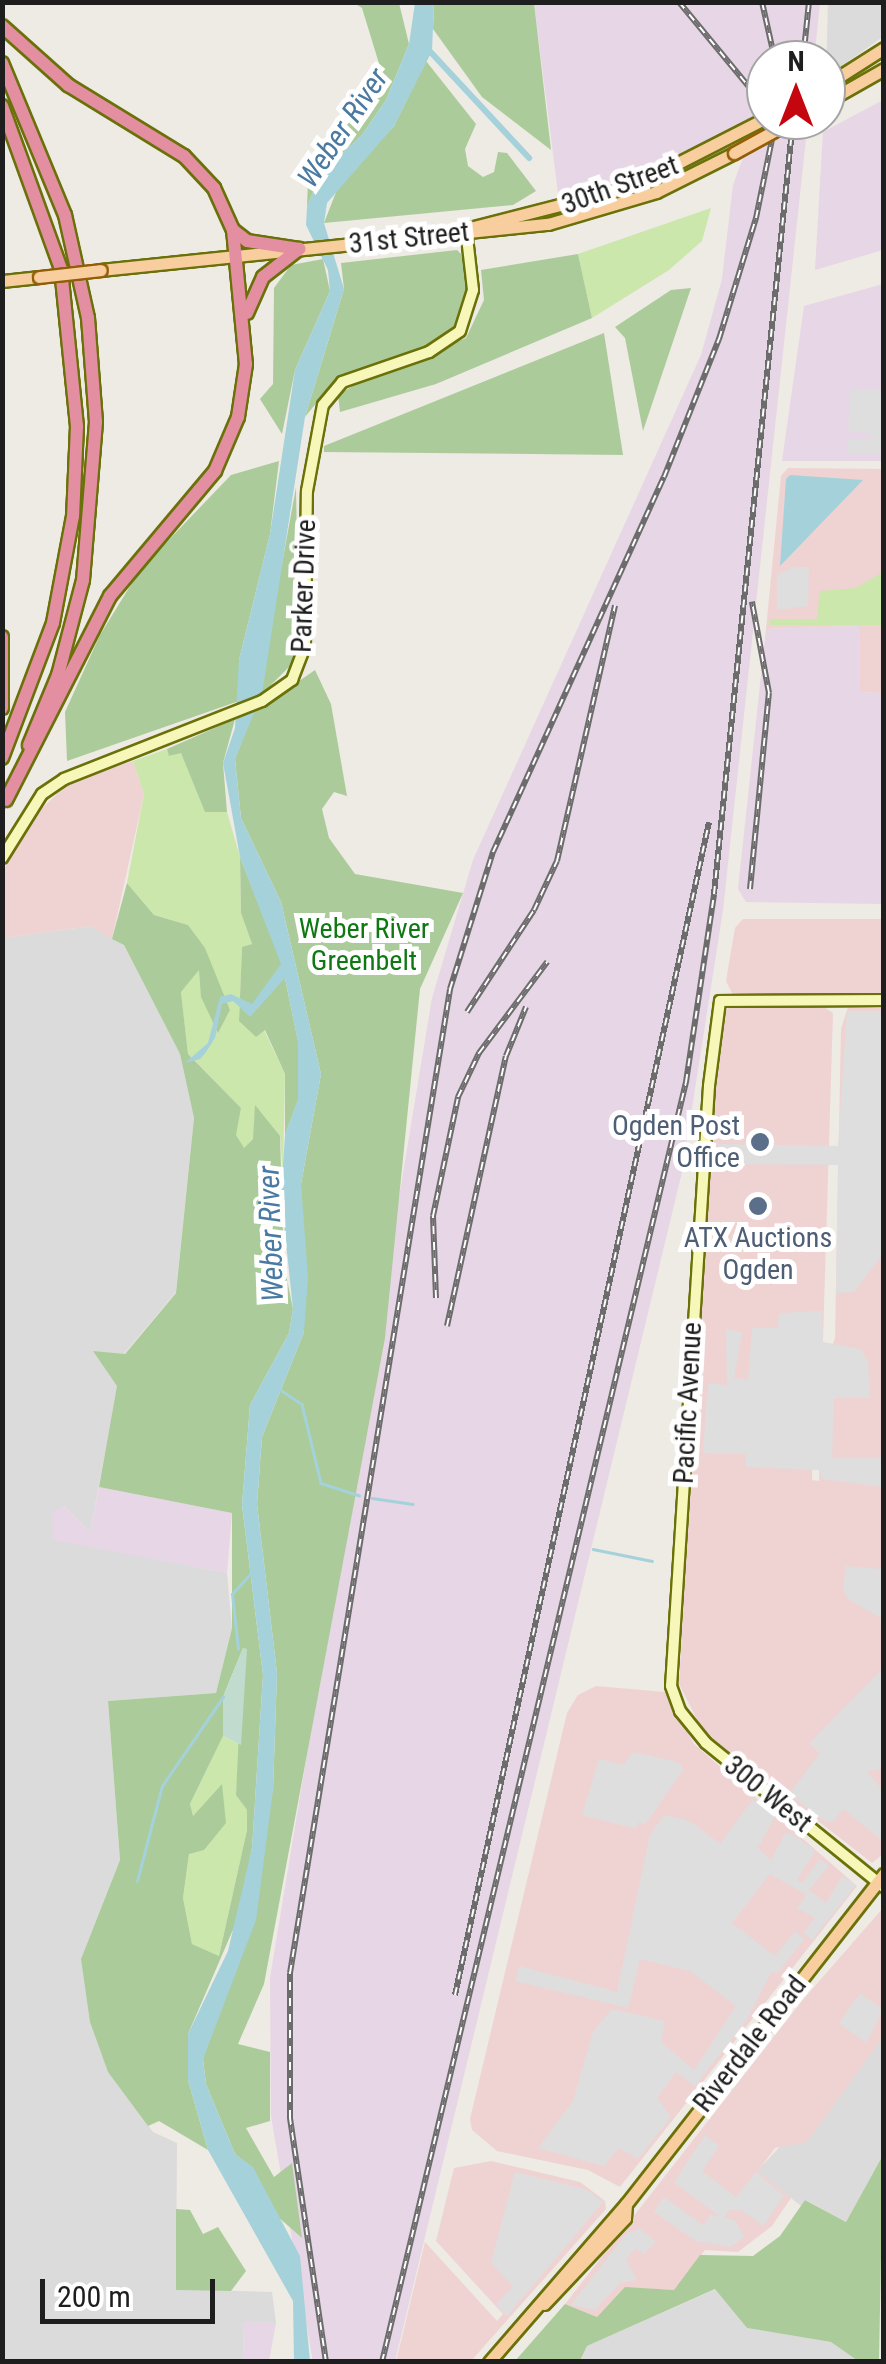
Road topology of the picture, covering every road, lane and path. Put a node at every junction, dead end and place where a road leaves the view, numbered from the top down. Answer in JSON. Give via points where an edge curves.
{"nodes":[{"id":1,"x":2,"y":26,"type":"edge"},
{"id":2,"x":884,"y":48,"type":"edge"},
{"id":3,"x":2,"y":64,"type":"edge"},
{"id":4,"x":884,"y":70,"type":"edge"},
{"id":5,"x":846,"y":72,"type":"edge"},
{"id":6,"x":846,"y":91,"type":"edge"},
{"id":7,"x":2,"y":106,"type":"edge"},
{"id":8,"x":746,"y":128,"type":"edge"},
{"id":9,"x":758,"y":140,"type":"edge"},
{"id":10,"x":466,"y":229,"type":"junction"},
{"id":11,"x":234,"y":230,"type":"junction"},
{"id":12,"x":299,"y":249,"type":"junction"},
{"id":13,"x":236,"y":256,"type":"junction"},
{"id":14,"x":2,"y":281,"type":"edge"},
{"id":15,"x":244,"y":325,"type":"junction"},
{"id":16,"x":2,"y":637,"type":"edge"},
{"id":17,"x":2,"y":708,"type":"edge"},
{"id":18,"x":2,"y":758,"type":"edge"},
{"id":19,"x":4,"y":803,"type":"edge"},
{"id":20,"x":2,"y":858,"type":"edge"},
{"id":21,"x":884,"y":1000,"type":"edge"},
{"id":22,"x":671,"y":1686,"type":"joint"},
{"id":23,"x":878,"y":1884,"type":"edge"},
{"id":24,"x":489,"y":2362,"type":"edge"}],
"edges":[{"from":1,"to":11,"type":"highway","via":[[68,85],[184,156],[214,188]]},
{"from":2,"to":5,"type":"main road"},
{"from":3,"to":19,"type":"highway","via":[[43,149],[70,232],[88,318],[96,422],[91,530],[73,625]]},
{"from":4,"to":6,"type":"main road"},
{"from":7,"to":18,"type":"highway","via":[[61,269],[77,426],[73,516],[53,623]]},
{"from":8,"to":10,"type":"main road","name":"30th Street","via":[[633,186]]},
{"from":9,"to":10,"type":"main road","name":"31st Street","bridge":true,"via":[[589,215],[497,231]]},
{"from":10,"to":12,"type":"main road","name":"31st Street"},
{"from":10,"to":20,"type":"street","name":"Parker Drive","via":[[473,290],[460,331],[430,352],[342,382],[323,404],[307,491],[304,658],[292,680],[235,712],[64,778],[42,794]]},
{"from":11,"to":12,"type":"highway","via":[[247,241]]},
{"from":11,"to":13,"type":"highway"},
{"from":12,"to":13,"type":"main road","name":"31st Street"},
{"from":12,"to":15,"type":"highway","via":[[263,278]]},
{"from":13,"to":14,"type":"main road","name":"31st Street","bridge":true},
{"from":13,"to":15,"type":"highway"},
{"from":15,"to":19,"type":"highway","via":[[244,391],[216,471],[110,596]]},
{"from":16,"to":17,"type":"highway"},
{"from":21,"to":22,"type":"street","name":"Pacific Avenue","via":[[720,1000]]},
{"from":22,"to":23,"type":"street","name":"300 West","via":[[680,1711],[706,1743]]},
{"from":23,"to":24,"type":"main road","name":"Riverdale Road","via":[[560,2293]]}]}
